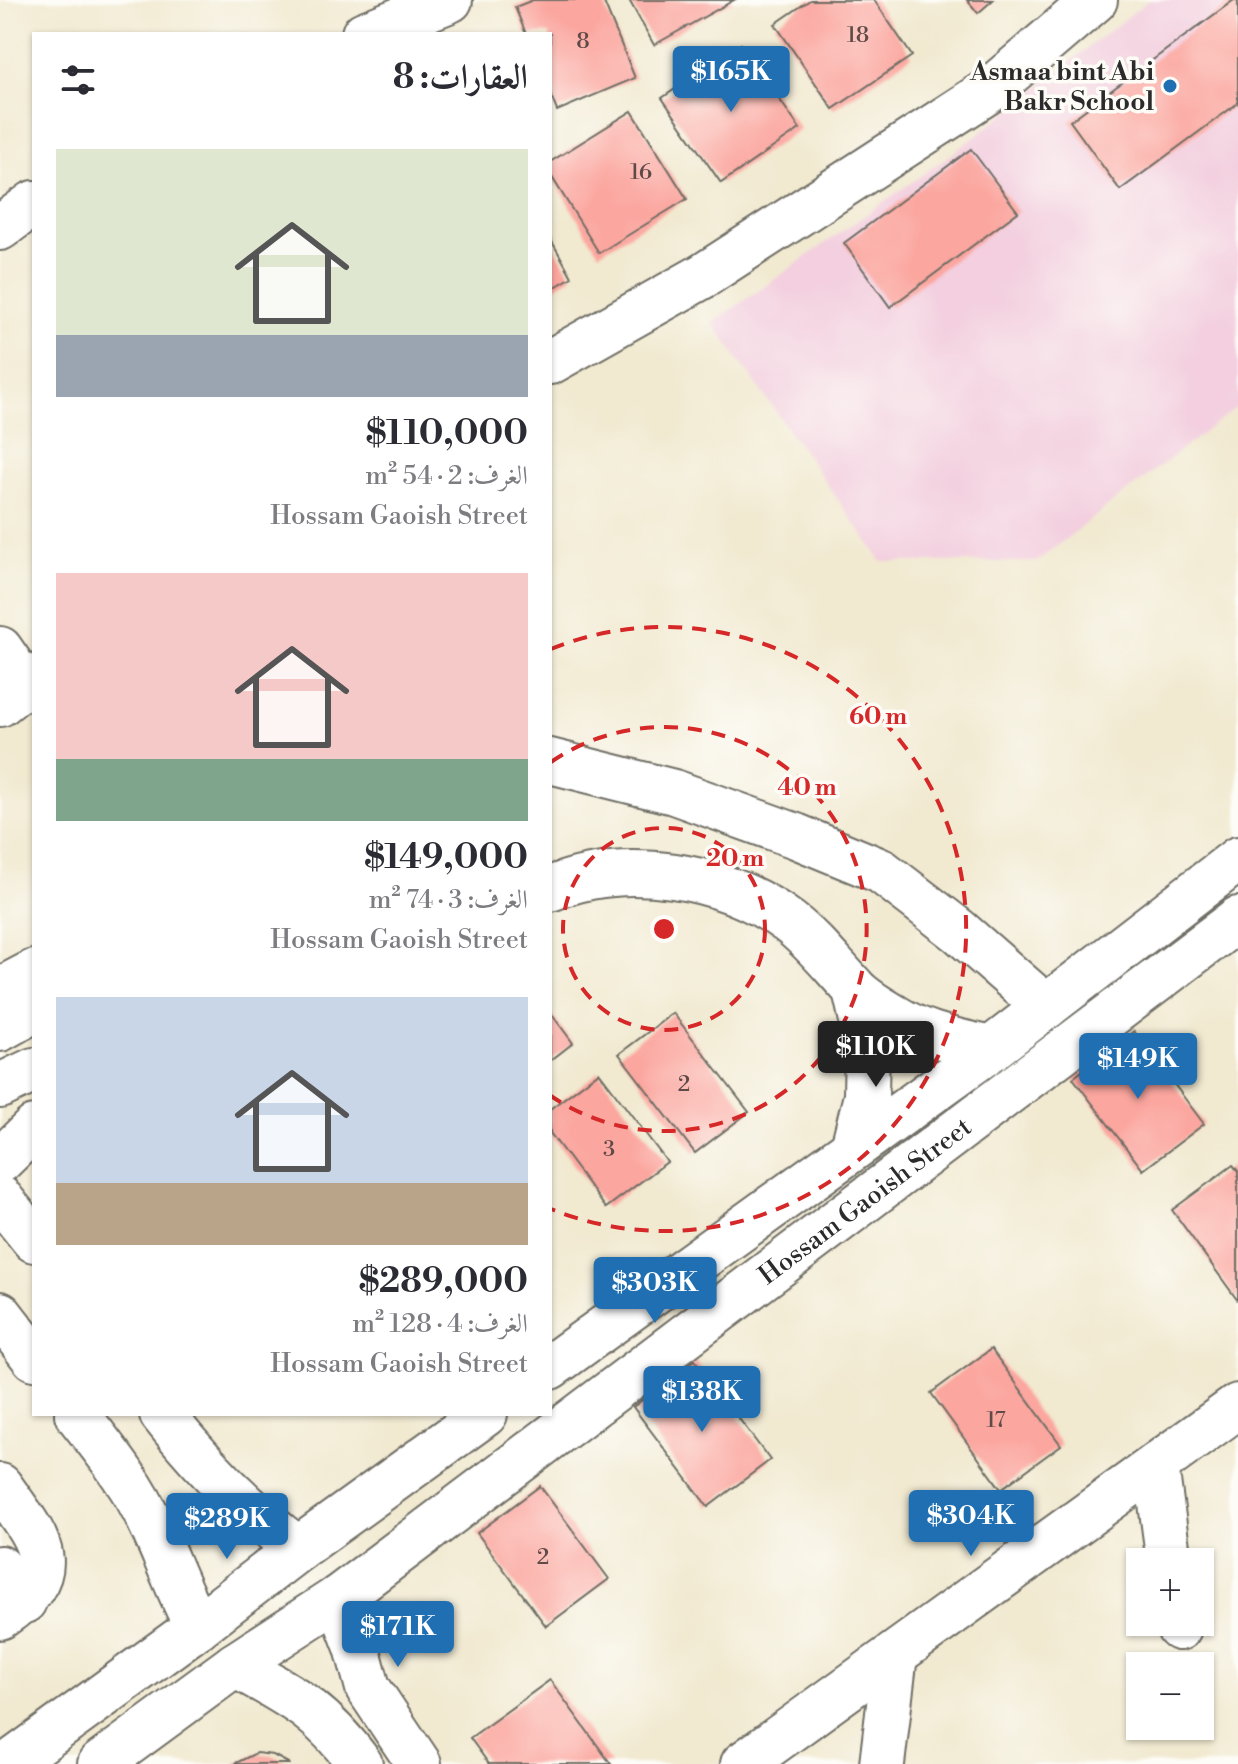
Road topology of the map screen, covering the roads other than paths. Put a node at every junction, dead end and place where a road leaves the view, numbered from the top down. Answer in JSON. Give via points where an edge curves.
{"nodes":[{"id":1,"x":450,"y":0,"type":"edge"},
{"id":2,"x":1095,"y":0,"type":"edge"},
{"id":3,"x":369,"y":32,"type":"edge"},
{"id":4,"x":32,"y":204,"type":"edge"},
{"id":5,"x":0,"y":228,"type":"edge"},
{"id":6,"x":552,"y":361,"type":"edge"},
{"id":7,"x":0,"y":649,"type":"edge"},
{"id":8,"x":20,"y":688,"type":"edge"},
{"id":9,"x":552,"y":762,"type":"edge"},
{"id":10,"x":1238,"y":859,"type":"edge"},
{"id":11,"x":552,"y":888,"type":"edge"},
{"id":12,"x":1238,"y":919,"type":"edge"},
{"id":13,"x":32,"y":973,"type":"edge"},
{"id":14,"x":0,"y":990,"type":"edge"},
{"id":15,"x":855,"y":990,"type":"junction"},
{"id":16,"x":1046,"y":1007,"type":"junction"},
{"id":17,"x":32,"y":1011,"type":"edge"},
{"id":18,"x":0,"y":1029,"type":"edge"},
{"id":19,"x":991,"y":1049,"type":"junction"},
{"id":20,"x":32,"y":1071,"type":"edge"},
{"id":21,"x":0,"y":1086,"type":"edge"},
{"id":22,"x":32,"y":1130,"type":"edge"},
{"id":23,"x":853,"y":1148,"type":"junction"},
{"id":24,"x":0,"y":1161,"type":"edge"},
{"id":25,"x":0,"y":1198,"type":"edge"},
{"id":26,"x":32,"y":1238,"type":"edge"},
{"id":27,"x":667,"y":1283,"type":"junction"},
{"id":28,"x":0,"y":1314,"type":"edge"},
{"id":29,"x":698,"y":1326,"type":"junction"},
{"id":30,"x":32,"y":1355,"type":"edge"},
{"id":31,"x":552,"y":1366,"type":"edge"},
{"id":32,"x":1238,"y":1406,"type":"edge"},
{"id":33,"x":79,"y":1416,"type":"edge"},
{"id":34,"x":164,"y":1416,"type":"edge"},
{"id":35,"x":482,"y":1416,"type":"edge"},
{"id":36,"x":1156,"y":1466,"type":"junction"},
{"id":37,"x":0,"y":1486,"type":"edge"},
{"id":38,"x":1167,"y":1548,"type":"edge"},
{"id":39,"x":298,"y":1549,"type":"junction"},
{"id":40,"x":8,"y":1595,"type":"edge"},
{"id":41,"x":338,"y":1598,"type":"junction"},
{"id":42,"x":197,"y":1627,"type":"junction"},
{"id":43,"x":895,"y":1655,"type":"junction"},
{"id":44,"x":235,"y":1665,"type":"junction"},
{"id":45,"x":7,"y":1756,"type":"edge"},
{"id":46,"x":100,"y":1764,"type":"edge"},
{"id":47,"x":360,"y":1764,"type":"edge"},
{"id":48,"x":419,"y":1764,"type":"edge"},
{"id":49,"x":743,"y":1764,"type":"edge"},
{"id":50,"x":882,"y":1764,"type":"edge"}],
"edges":[{"from":1,"to":3,"type":"street"},
{"from":2,"to":6,"type":"street","via":[[990,90],[703,276]]},
{"from":4,"to":5,"type":"street"},
{"from":7,"to":8,"type":"street"},
{"from":9,"to":16,"type":"street","via":[[674,792],[881,871]]},
{"from":10,"to":16,"type":"street","name":"Hossam Gaoish Street"},
{"from":11,"to":15,"type":"street","via":[[606,875],[654,874],[747,897],[788,921],[825,953]]},
{"from":12,"to":29,"type":"street","name":"Hossam Gaoish Street"},
{"from":13,"to":14,"type":"street"},
{"from":15,"to":19,"type":"street","via":[[896,1018],[942,1038]]},
{"from":15,"to":23,"type":"street","via":[[867,1042],[866,1096]]},
{"from":16,"to":19,"type":"street","name":"Hossam Gaoish Street"},
{"from":17,"to":18,"type":"street"},
{"from":19,"to":23,"type":"street","name":"Hossam Gaoish Street"},
{"from":20,"to":21,"type":"street"},
{"from":22,"to":24,"type":"street"},
{"from":23,"to":27,"type":"street","name":"Hossam Gaoish Street"},
{"from":25,"to":26,"type":"street"},
{"from":27,"to":29,"type":"street"},
{"from":27,"to":31,"type":"street","name":"Hossam Gaoish Street"},
{"from":28,"to":30,"type":"street"},
{"from":29,"to":41,"type":"street","name":"Hossam Gaoish Street"},
{"from":32,"to":36,"type":"street"},
{"from":33,"to":42,"type":"street","via":[[120,1469],[152,1525]]},
{"from":34,"to":39,"type":"street","via":[[230,1492]]},
{"from":35,"to":39,"type":"street"},
{"from":36,"to":38,"type":"street"},
{"from":36,"to":43,"type":"street"},
{"from":37,"to":40,"type":"street","via":[[36,1537],[41,1559],[37,1582]]},
{"from":39,"to":42,"type":"street"},
{"from":41,"to":44,"type":"street","name":"Hossam Gaoish Street"},
{"from":41,"to":48,"type":"street","via":[[368,1688]]},
{"from":42,"to":45,"type":"street"},
{"from":43,"to":49,"type":"street"},
{"from":43,"to":50,"type":"street"},
{"from":44,"to":46,"type":"street","name":"Hossam Gaoish Street"},
{"from":44,"to":47,"type":"street","via":[[316,1713]]}]}
